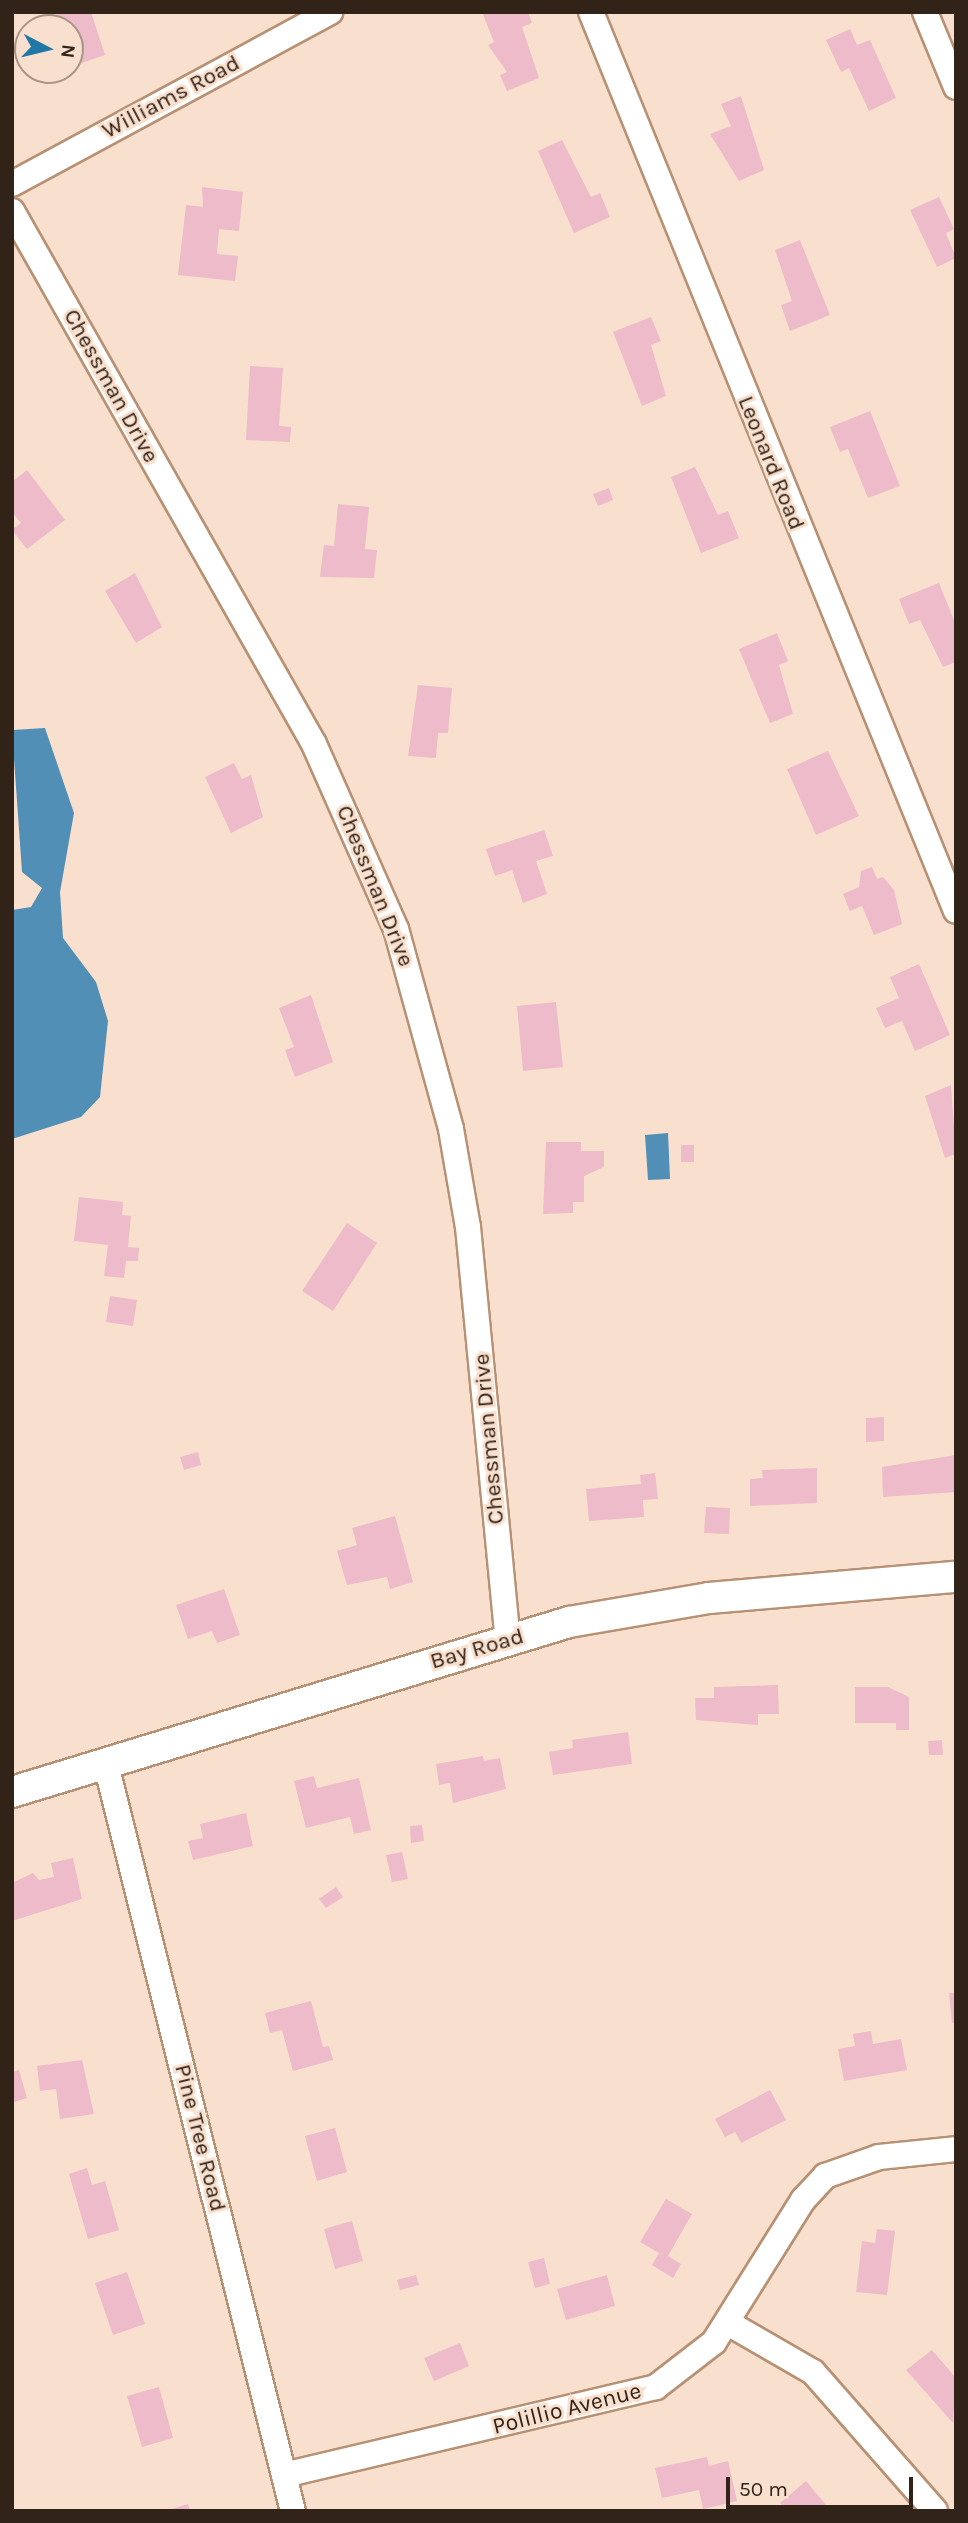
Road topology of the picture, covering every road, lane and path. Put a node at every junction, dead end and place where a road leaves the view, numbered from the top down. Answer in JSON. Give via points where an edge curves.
{"nodes":[{"id":1,"x":330,"y":12,"type":"edge"},
{"id":2,"x":591,"y":12,"type":"edge"},
{"id":3,"x":925,"y":12,"type":"edge"},
{"id":4,"x":956,"y":87,"type":"edge"},
{"id":5,"x":12,"y":184,"type":"edge"},
{"id":6,"x":12,"y":211,"type":"edge"},
{"id":7,"x":956,"y":911,"type":"edge"},
{"id":8,"x":956,"y":1577,"type":"edge"},
{"id":9,"x":508,"y":1639,"type":"junction"},
{"id":10,"x":106,"y":1765,"type":"junction"},
{"id":11,"x":12,"y":1792,"type":"edge"},
{"id":12,"x":956,"y":2149,"type":"edge"},
{"id":13,"x":728,"y":2323,"type":"junction"},
{"id":14,"x":284,"y":2475,"type":"junction"},
{"id":15,"x":293,"y":2511,"type":"edge"},
{"id":16,"x":935,"y":2511,"type":"edge"}],
"edges":[{"from":1,"to":5,"type":"street","name":"Williams Road"},
{"from":2,"to":7,"type":"street","name":"Leonard Road"},
{"from":3,"to":4,"type":"street"},
{"from":6,"to":9,"type":"street","name":"Chessman Drive","via":[[314,744],[396,929],[451,1129],[468,1227]]},
{"from":8,"to":9,"type":"main road","name":"Bay Road","via":[[709,1598]]},
{"from":9,"to":10,"type":"main road","name":"Bay Road"},
{"from":10,"to":11,"type":"main road","name":"Bay Road"},
{"from":10,"to":14,"type":"street","name":"Pine Tree Road"},
{"from":12,"to":13,"type":"street","name":"Polillio Avenue","via":[[878,2157],[825,2176],[803,2200]]},
{"from":13,"to":14,"type":"street","name":"Polillio Avenue","via":[[686,2369],[640,2392]]},
{"from":13,"to":16,"type":"street","via":[[813,2372]]},
{"from":14,"to":15,"type":"street","name":"Pine Tree Road"}]}
